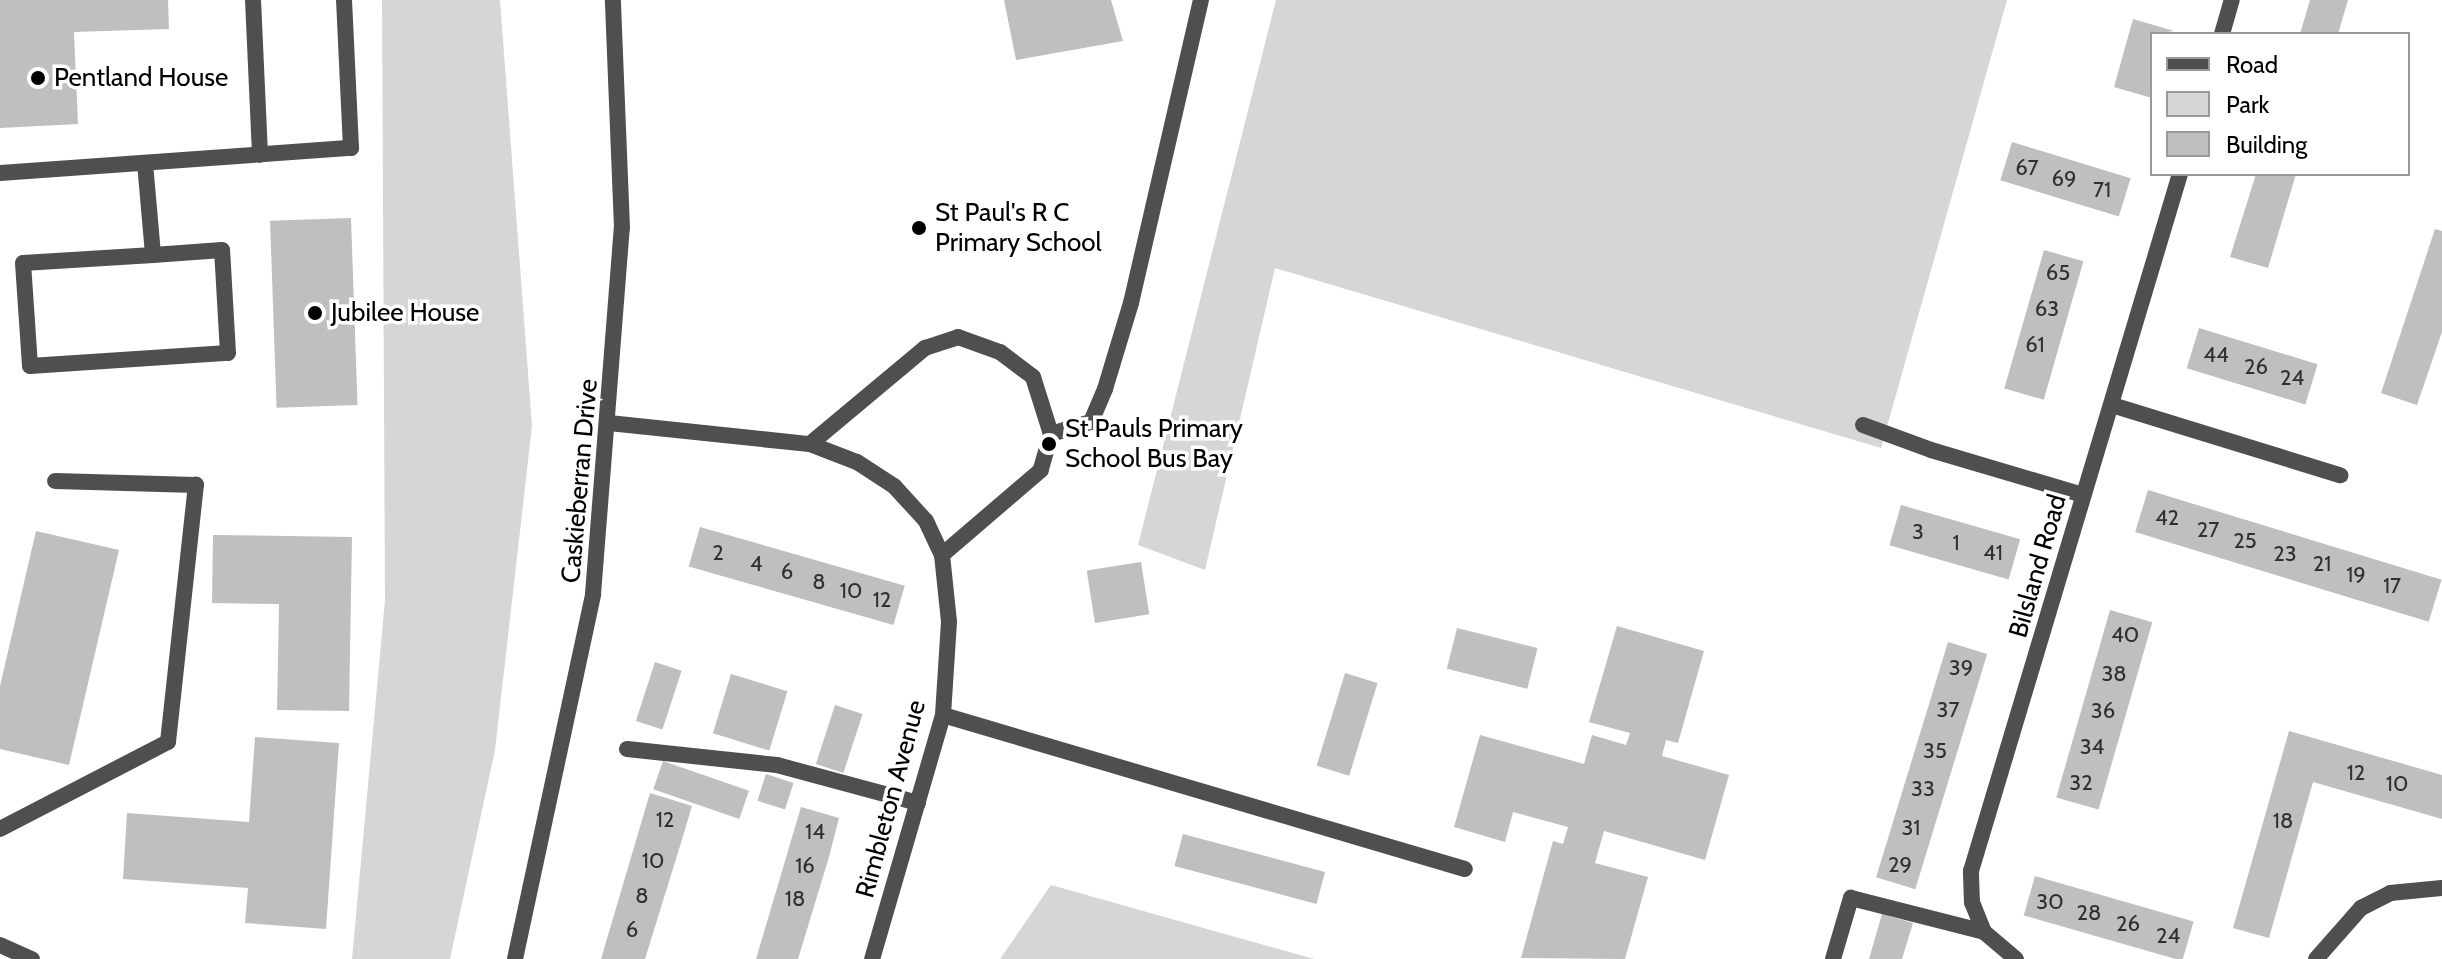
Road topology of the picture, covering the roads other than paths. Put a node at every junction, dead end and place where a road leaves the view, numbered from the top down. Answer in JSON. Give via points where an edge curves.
{"nodes":[{"id":1,"x":253,"y":0,"type":"edge"},
{"id":2,"x":344,"y":0,"type":"edge"},
{"id":3,"x":613,"y":0,"type":"edge"},
{"id":4,"x":1201,"y":0,"type":"edge"},
{"id":5,"x":2232,"y":0,"type":"edge"},
{"id":6,"x":2223,"y":32,"type":"edge"},
{"id":7,"x":260,"y":155,"type":"junction"},
{"id":8,"x":145,"y":163,"type":"junction"},
{"id":9,"x":0,"y":173,"type":"edge"},
{"id":10,"x":2179,"y":176,"type":"edge"},
{"id":11,"x":153,"y":255,"type":"junction"},
{"id":12,"x":2112,"y":405,"type":"junction"},
{"id":13,"x":609,"y":423,"type":"junction"},
{"id":14,"x":1863,"y":425,"type":"dead end"},
{"id":15,"x":1051,"y":434,"type":"junction"},
{"id":16,"x":810,"y":444,"type":"junction"},
{"id":17,"x":2340,"y":475,"type":"dead end"},
{"id":18,"x":55,"y":481,"type":"dead end"},
{"id":19,"x":2083,"y":495,"type":"junction"},
{"id":20,"x":942,"y":555,"type":"junction"},
{"id":21,"x":943,"y":715,"type":"junction"},
{"id":22,"x":627,"y":749,"type":"dead end"},
{"id":23,"x":918,"y":803,"type":"junction"},
{"id":24,"x":0,"y":829,"type":"edge"},
{"id":25,"x":1465,"y":869,"type":"dead end"},
{"id":26,"x":2442,"y":888,"type":"edge"},
{"id":27,"x":1984,"y":932,"type":"junction"},
{"id":28,"x":0,"y":945,"type":"edge"},
{"id":29,"x":32,"y":959,"type":"edge"},
{"id":30,"x":515,"y":959,"type":"edge"},
{"id":31,"x":872,"y":959,"type":"edge"},
{"id":32,"x":1833,"y":959,"type":"edge"},
{"id":33,"x":2016,"y":959,"type":"edge"},
{"id":34,"x":2316,"y":959,"type":"edge"}],
"edges":[{"from":1,"to":7,"type":"street"},
{"from":2,"to":7,"type":"street","via":[[351,148]]},
{"from":3,"to":13,"type":"street","name":"Caskieberran Drive","via":[[622,228]]},
{"from":4,"to":15,"type":"street","via":[[1131,303],[1105,389],[1091,422]]},
{"from":5,"to":6,"type":"street"},
{"from":7,"to":8,"type":"street"},
{"from":8,"to":9,"type":"street"},
{"from":8,"to":11,"type":"street"},
{"from":10,"to":12,"type":"street","name":"Bilsland Road"},
{"from":11,"to":11,"type":"street","via":[[23,263],[30,366],[228,353],[222,250]]},
{"from":12,"to":17,"type":"street"},
{"from":12,"to":19,"type":"street","name":"Bilsland Road"},
{"from":13,"to":16,"type":"street","name":"Rimbleton Avenue"},
{"from":13,"to":30,"type":"street","name":"Caskieberran Drive","via":[[593,594]]},
{"from":14,"to":19,"type":"street"},
{"from":15,"to":16,"type":"street","via":[[1033,377],[1000,352],[958,337],[925,348]]},
{"from":15,"to":20,"type":"street","via":[[1041,470]]},
{"from":16,"to":20,"type":"street","name":"Rimbleton Avenue","via":[[857,462],[894,486],[926,521]]},
{"from":18,"to":24,"type":"street","via":[[196,485],[168,742]]},
{"from":19,"to":27,"type":"street","name":"Bilsland Road","via":[[1971,871],[1972,903]]},
{"from":20,"to":21,"type":"street","name":"Rimbleton Avenue","via":[[949,622]]},
{"from":21,"to":23,"type":"street","name":"Rimbleton Avenue"},
{"from":21,"to":25,"type":"street"},
{"from":22,"to":23,"type":"street","via":[[777,765]]},
{"from":23,"to":31,"type":"street","name":"Rimbleton Avenue"},
{"from":26,"to":34,"type":"street","via":[[2390,893],[2361,908]]},
{"from":27,"to":32,"type":"street","via":[[1851,898]]},
{"from":27,"to":33,"type":"street"},
{"from":28,"to":29,"type":"street"}]}
